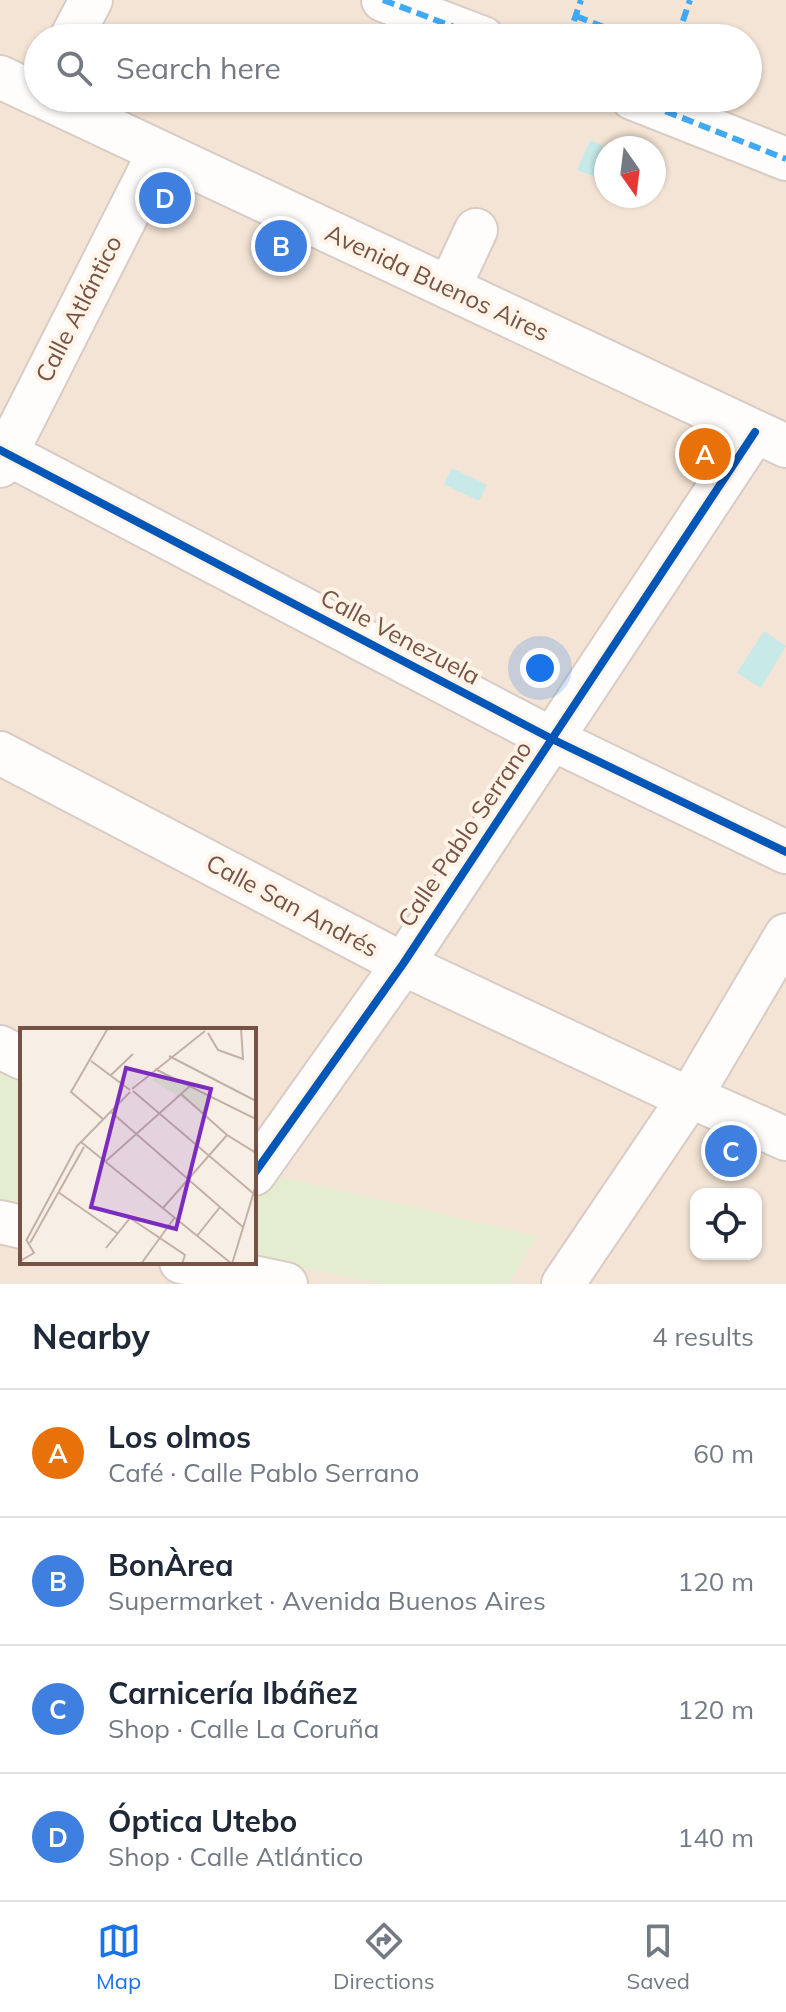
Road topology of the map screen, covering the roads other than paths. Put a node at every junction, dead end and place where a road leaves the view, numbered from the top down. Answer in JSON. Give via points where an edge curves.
{"nodes":[{"id":1,"x":91,"y":0,"type":"edge"},
{"id":2,"x":383,"y":0,"type":"edge"},
{"id":3,"x":78,"y":24,"type":"edge"},
{"id":4,"x":446,"y":24,"type":"edge"},
{"id":5,"x":0,"y":77,"type":"edge"},
{"id":6,"x":24,"y":88,"type":"edge"},
{"id":7,"x":75,"y":112,"type":"edge"},
{"id":8,"x":667,"y":112,"type":"edge"},
{"id":9,"x":159,"y":152,"type":"junction"},
{"id":10,"x":786,"y":159,"type":"edge"},
{"id":11,"x":476,"y":230,"type":"dead end"},
{"id":12,"x":449,"y":288,"type":"junction"},
{"id":13,"x":770,"y":439,"type":"edge"},
{"id":14,"x":2,"y":457,"type":"edge"},
{"id":15,"x":552,"y":739,"type":"junction"},
{"id":16,"x":0,"y":753,"type":"edge"},
{"id":17,"x":786,"y":852,"type":"edge"},
{"id":18,"x":786,"y":935,"type":"edge"},
{"id":19,"x":403,"y":964,"type":"junction"},
{"id":20,"x":0,"y":1047,"type":"edge"},
{"id":21,"x":20,"y":1057,"type":"edge"},
{"id":22,"x":690,"y":1096,"type":"junction"},
{"id":23,"x":786,"y":1139,"type":"edge"},
{"id":24,"x":256,"y":1171,"type":"edge"},
{"id":25,"x":0,"y":1222,"type":"edge"},
{"id":26,"x":20,"y":1227,"type":"edge"},
{"id":27,"x":195,"y":1264,"type":"edge"},
{"id":28,"x":286,"y":1284,"type":"edge"},
{"id":29,"x":563,"y":1284,"type":"edge"}],
"edges":[{"from":1,"to":3,"type":"street"},
{"from":2,"to":4,"type":"street"},
{"from":5,"to":6,"type":"street"},
{"from":7,"to":9,"type":"street","name":"Avenida Buenos Aires"},
{"from":8,"to":10,"type":"street"},
{"from":9,"to":12,"type":"street","name":"Avenida Buenos Aires"},
{"from":9,"to":14,"type":"street","name":"Calle Atlántico"},
{"from":11,"to":12,"type":"street"},
{"from":12,"to":13,"type":"street","name":"Avenida Buenos Aires"},
{"from":13,"to":15,"type":"street","name":"Calle Pablo Serrano"},
{"from":14,"to":15,"type":"street","name":"Calle Venezuela"},
{"from":15,"to":17,"type":"street","name":"Calle Venezuela"},
{"from":15,"to":19,"type":"street","name":"Calle Pablo Serrano"},
{"from":16,"to":19,"type":"street","name":"Calle San Andrés"},
{"from":18,"to":22,"type":"street"},
{"from":19,"to":22,"type":"street","name":"Calle San Andrés"},
{"from":19,"to":24,"type":"street","name":"Calle Pablo Serrano"},
{"from":20,"to":21,"type":"street"},
{"from":22,"to":23,"type":"street","name":"Calle San Andrés"},
{"from":22,"to":29,"type":"street"},
{"from":25,"to":26,"type":"street"},
{"from":27,"to":28,"type":"street"}]}
